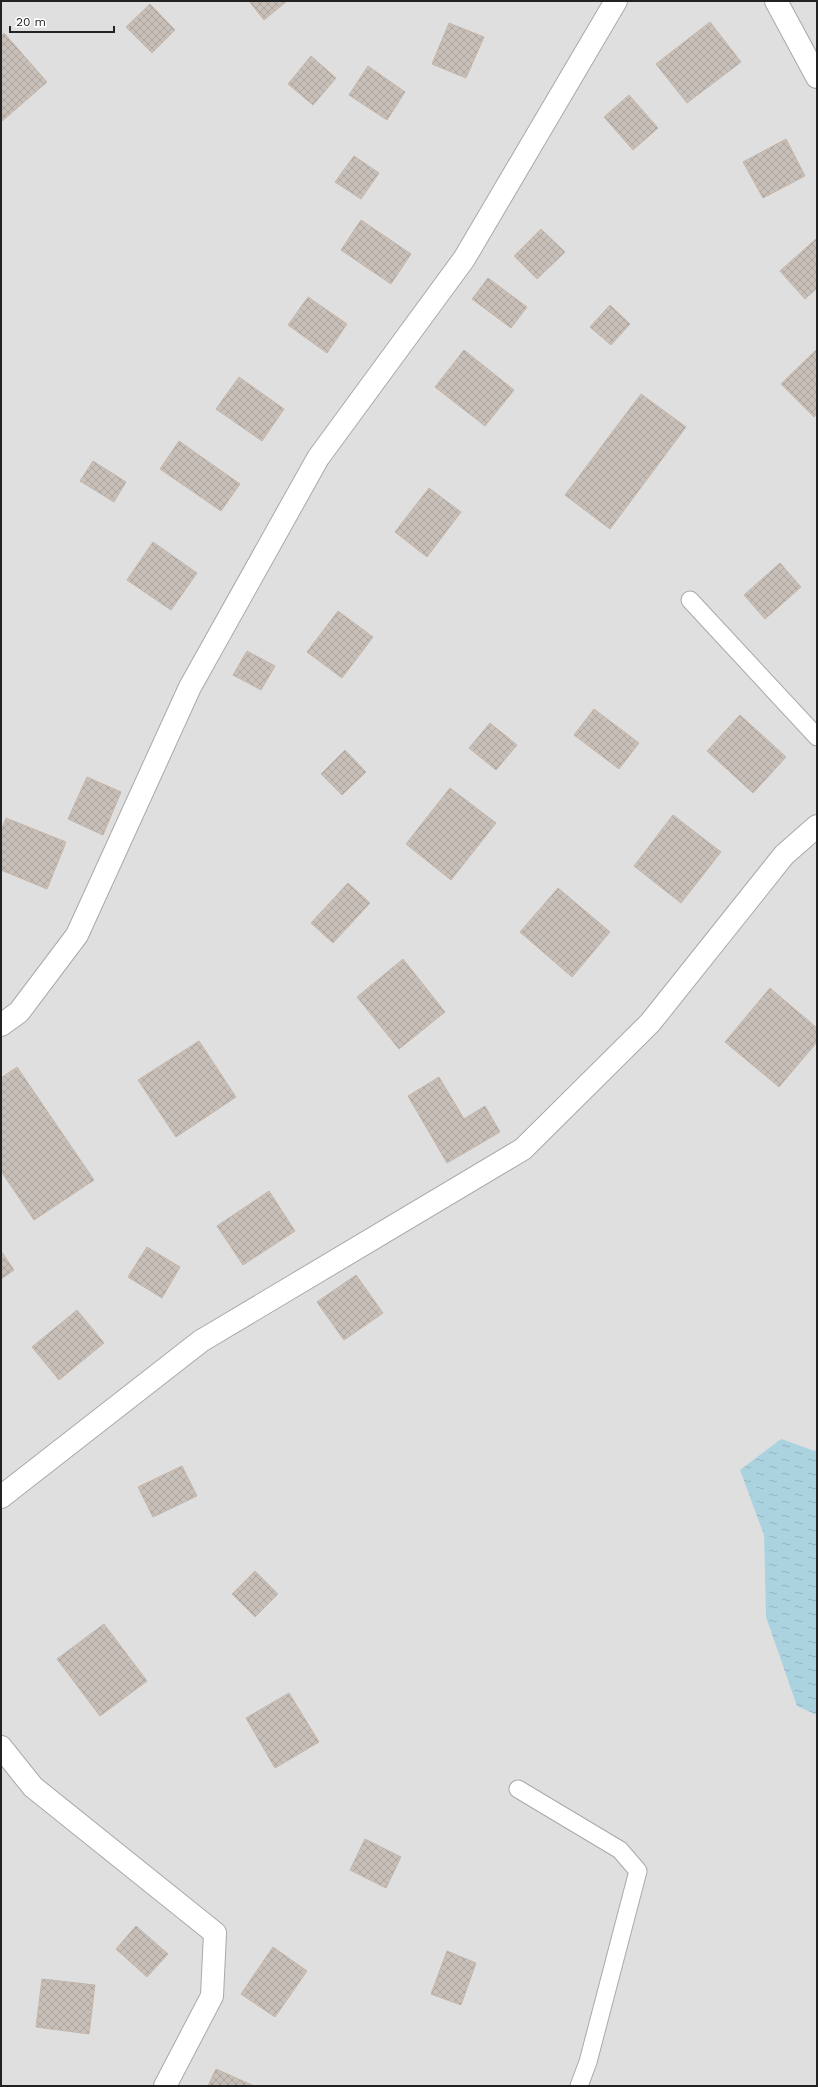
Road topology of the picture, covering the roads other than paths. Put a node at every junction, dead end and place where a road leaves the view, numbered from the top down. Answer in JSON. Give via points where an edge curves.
{"nodes":[{"id":1,"x":616,"y":1,"type":"edge"},
{"id":2,"x":776,"y":1,"type":"edge"},
{"id":3,"x":817,"y":77,"type":"edge"},
{"id":4,"x":690,"y":600,"type":"dead end"},
{"id":5,"x":817,"y":737,"type":"edge"},
{"id":6,"x":817,"y":826,"type":"edge"},
{"id":7,"x":1,"y":1025,"type":"edge"},
{"id":8,"x":1,"y":1496,"type":"edge"},
{"id":9,"x":1,"y":1747,"type":"edge"},
{"id":10,"x":518,"y":1789,"type":"dead end"},
{"id":11,"x":165,"y":2086,"type":"edge"},
{"id":12,"x":579,"y":2086,"type":"edge"}],
"edges":[{"from":1,"to":7,"type":"street","via":[[464,259],[318,458],[190,687],[77,935],[19,1012]]},
{"from":2,"to":3,"type":"street"},
{"from":4,"to":5,"type":"lane"},
{"from":6,"to":8,"type":"street","via":[[784,855],[650,1023],[523,1149],[201,1341]]},
{"from":9,"to":11,"type":"street","via":[[33,1787],[215,1933],[212,1996]]},
{"from":10,"to":12,"type":"lane","via":[[620,1850],[638,1871],[588,2062]]}]}
